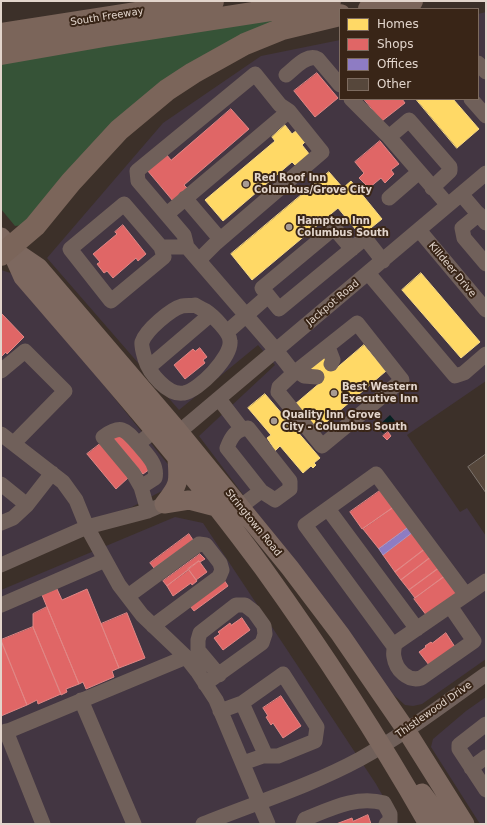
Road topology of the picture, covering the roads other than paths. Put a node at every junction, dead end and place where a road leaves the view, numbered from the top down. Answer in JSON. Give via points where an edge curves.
{"nodes":[{"id":1,"x":214,"y":1,"type":"edge"},
{"id":2,"x":330,"y":1,"type":"edge"},
{"id":3,"x":412,"y":1,"type":"edge"},
{"id":4,"x":374,"y":8,"type":"edge"},
{"id":5,"x":339,"y":14,"type":"edge"},
{"id":6,"x":1,"y":34,"type":"edge"},
{"id":7,"x":1,"y":54,"type":"edge"},
{"id":8,"x":479,"y":64,"type":"edge"},
{"id":9,"x":486,"y":72,"type":"edge"},
{"id":10,"x":286,"y":75,"type":"dead end"},
{"id":11,"x":339,"y":84,"type":"edge"},
{"id":12,"x":352,"y":100,"type":"edge"},
{"id":13,"x":472,"y":100,"type":"edge"},
{"id":14,"x":289,"y":111,"type":"junction"},
{"id":15,"x":486,"y":116,"type":"edge"},
{"id":16,"x":389,"y":136,"type":"junction"},
{"id":17,"x":419,"y":172,"type":"junction"},
{"id":18,"x":486,"y":173,"type":"edge"},
{"id":19,"x":432,"y":188,"type":"junction"},
{"id":20,"x":461,"y":194,"type":"junction"},
{"id":21,"x":185,"y":198,"type":"junction"},
{"id":22,"x":390,"y":198,"type":"dead end"},
{"id":23,"x":448,"y":205,"type":"junction"},
{"id":24,"x":167,"y":214,"type":"junction"},
{"id":25,"x":482,"y":219,"type":"edge"},
{"id":26,"x":419,"y":230,"type":"junction"},
{"id":27,"x":220,"y":239,"type":"junction"},
{"id":28,"x":4,"y":246,"type":"edge"},
{"id":29,"x":161,"y":247,"type":"junction"},
{"id":30,"x":187,"y":247,"type":"junction"},
{"id":31,"x":352,"y":249,"type":"junction"},
{"id":32,"x":199,"y":260,"type":"junction"},
{"id":33,"x":383,"y":261,"type":"junction"},
{"id":34,"x":486,"y":264,"type":"edge"},
{"id":35,"x":368,"y":273,"type":"junction"},
{"id":36,"x":268,"y":296,"type":"junction"},
{"id":37,"x":486,"y":310,"type":"edge"},
{"id":38,"x":210,"y":315,"type":"junction"},
{"id":39,"x":246,"y":315,"type":"junction"},
{"id":40,"x":226,"y":332,"type":"junction"},
{"id":41,"x":76,"y":338,"type":"junction"},
{"id":42,"x":328,"y":347,"type":"junction"},
{"id":43,"x":276,"y":350,"type":"junction"},
{"id":44,"x":486,"y":354,"type":"edge"},
{"id":45,"x":153,"y":364,"type":"junction"},
{"id":46,"x":331,"y":364,"type":"dead end"},
{"id":47,"x":1,"y":371,"type":"edge"},
{"id":48,"x":295,"y":372,"type":"junction"},
{"id":49,"x":317,"y":376,"type":"dead end"},
{"id":50,"x":219,"y":399,"type":"junction"},
{"id":51,"x":242,"y":429,"type":"junction"},
{"id":52,"x":154,"y":431,"type":"junction"},
{"id":53,"x":179,"y":432,"type":"junction"},
{"id":54,"x":1,"y":434,"type":"edge"},
{"id":55,"x":14,"y":443,"type":"junction"},
{"id":56,"x":138,"y":444,"type":"junction"},
{"id":57,"x":177,"y":460,"type":"junction"},
{"id":58,"x":52,"y":473,"type":"junction"},
{"id":59,"x":1,"y":484,"type":"edge"},
{"id":60,"x":141,"y":487,"type":"junction"},
{"id":61,"x":261,"y":491,"type":"junction"},
{"id":62,"x":27,"y":505,"type":"junction"},
{"id":63,"x":240,"y":506,"type":"junction"},
{"id":64,"x":216,"y":507,"type":"junction"},
{"id":65,"x":156,"y":508,"type":"junction"},
{"id":66,"x":328,"y":509,"type":"junction"},
{"id":67,"x":1,"y":523,"type":"edge"},
{"id":68,"x":87,"y":527,"type":"junction"},
{"id":69,"x":105,"y":560,"type":"junction"},
{"id":70,"x":1,"y":565,"type":"edge"},
{"id":71,"x":486,"y":581,"type":"edge"},
{"id":72,"x":466,"y":595,"type":"junction"},
{"id":73,"x":128,"y":596,"type":"junction"},
{"id":74,"x":1,"y":605,"type":"edge"},
{"id":75,"x":450,"y":606,"type":"junction"},
{"id":76,"x":153,"y":626,"type":"junction"},
{"id":77,"x":417,"y":629,"type":"junction"},
{"id":78,"x":395,"y":644,"type":"junction"},
{"id":79,"x":321,"y":652,"type":"junction"},
{"id":80,"x":186,"y":656,"type":"junction"},
{"id":81,"x":486,"y":674,"type":"edge"},
{"id":82,"x":218,"y":675,"type":"junction"},
{"id":83,"x":206,"y":684,"type":"junction"},
{"id":84,"x":81,"y":700,"type":"junction"},
{"id":85,"x":242,"y":703,"type":"junction"},
{"id":86,"x":220,"y":711,"type":"junction"},
{"id":87,"x":486,"y":724,"type":"edge"},
{"id":88,"x":406,"y":730,"type":"junction"},
{"id":89,"x":4,"y":732,"type":"edge"},
{"id":90,"x":382,"y":746,"type":"junction"},
{"id":91,"x":266,"y":756,"type":"junction"},
{"id":92,"x":486,"y":757,"type":"edge"},
{"id":93,"x":243,"y":763,"type":"junction"},
{"id":94,"x":472,"y":768,"type":"junction"},
{"id":95,"x":486,"y":790,"type":"edge"},
{"id":96,"x":258,"y":802,"type":"junction"},
{"id":97,"x":43,"y":824,"type":"edge"},
{"id":98,"x":134,"y":824,"type":"edge"},
{"id":99,"x":203,"y":824,"type":"edge"},
{"id":100,"x":268,"y":824,"type":"edge"},
{"id":101,"x":303,"y":824,"type":"edge"},
{"id":102,"x":386,"y":824,"type":"edge"},
{"id":103,"x":428,"y":824,"type":"edge"},
{"id":104,"x":446,"y":824,"type":"edge"},
{"id":105,"x":465,"y":824,"type":"edge"}],
"edges":[{"from":1,"to":6,"type":"highway","name":"South Freeway"},
{"from":2,"to":7,"type":"highway"},
{"from":3,"to":4,"type":"highway"},
{"from":5,"to":28,"type":"highway","via":[[282,29],[245,44],[168,90],[119,130],[35,226]]},
{"from":8,"to":9,"type":"street"},
{"from":10,"to":11,"type":"street","via":[[308,57],[314,57]]},
{"from":12,"to":16,"type":"street"},
{"from":13,"to":15,"type":"street"},
{"from":14,"to":21,"type":"street"},
{"from":14,"to":24,"type":"street","via":[[280,105],[256,74],[137,171],[138,181]]},
{"from":14,"to":27,"type":"street","via":[[322,152]]},
{"from":16,"to":17,"type":"street"},
{"from":16,"to":19,"type":"street","via":[[406,121],[411,121],[450,166],[450,171]]},
{"from":17,"to":19,"type":"street"},
{"from":17,"to":22,"type":"street"},
{"from":18,"to":20,"type":"street","name":"Jackpot Road"},
{"from":19,"to":23,"type":"street"},
{"from":20,"to":23,"type":"street","name":"Jackpot Road"},
{"from":20,"to":25,"type":"street"},
{"from":21,"to":24,"type":"street"},
{"from":21,"to":27,"type":"street"},
{"from":23,"to":26,"type":"street","name":"Jackpot Road"},
{"from":24,"to":30,"type":"street","via":[[184,235]]},
{"from":25,"to":34,"type":"street","via":[[462,228],[464,238]]},
{"from":26,"to":33,"type":"street","name":"Jackpot Road"},
{"from":26,"to":37,"type":"street","name":"Killdeer Drive"},
{"from":27,"to":32,"type":"street"},
{"from":28,"to":41,"type":"main road","name":"Stringtown Road","via":[[23,277]]},
{"from":28,"to":53,"type":"main road","name":"Stringtown Road","via":[[38,267]]},
{"from":29,"to":29,"type":"street","via":[[124,204],[70,249],[111,301],[164,257]]},
{"from":29,"to":30,"type":"street"},
{"from":30,"to":32,"type":"street"},
{"from":31,"to":33,"type":"street","via":[[365,238]]},
{"from":31,"to":36,"type":"street","via":[[279,310]]},
{"from":31,"to":36,"type":"street","via":[[334,228],[262,288]]},
{"from":32,"to":39,"type":"street"},
{"from":33,"to":35,"type":"street","name":"Jackpot Road"},
{"from":35,"to":43,"type":"street","name":"Jackpot Road"},
{"from":35,"to":44,"type":"street","via":[[455,376],[464,373]]},
{"from":36,"to":39,"type":"street"},
{"from":38,"to":40,"type":"street"},
{"from":38,"to":45,"type":"street"},
{"from":38,"to":45,"type":"street","via":[[195,306],[183,306],[161,320],[146,334],[142,343],[145,361]]},
{"from":39,"to":40,"type":"street"},
{"from":39,"to":43,"type":"street"},
{"from":40,"to":45,"type":"street","via":[[230,341],[222,362],[192,390],[184,393],[169,390],[156,378]]},
{"from":41,"to":52,"type":"main road","name":"Stringtown Road"},
{"from":41,"to":53,"type":"main road","via":[[94,347],[169,435]]},
{"from":42,"to":46,"type":"street","via":[[333,360]]},
{"from":42,"to":48,"type":"street"},
{"from":42,"to":48,"type":"street","via":[[357,324],[402,380],[322,446],[278,392],[279,387]]},
{"from":43,"to":48,"type":"street"},
{"from":43,"to":50,"type":"street","name":"Jackpot Road"},
{"from":47,"to":55,"type":"street","via":[[25,351],[66,392]]},
{"from":48,"to":49,"type":"street","via":[[304,376]]},
{"from":50,"to":51,"type":"street"},
{"from":50,"to":53,"type":"street","name":"Jackpot Road"},
{"from":51,"to":61,"type":"street","via":[[230,438],[227,448]]},
{"from":51,"to":61,"type":"street","via":[[248,428],[290,481],[290,489],[275,500]]},
{"from":52,"to":56,"type":"street"},
{"from":52,"to":57,"type":"main road","name":"Stringtown Road"},
{"from":53,"to":63,"type":"main road","name":"Stringtown Road"},
{"from":54,"to":55,"type":"street"},
{"from":55,"to":58,"type":"street"},
{"from":56,"to":60,"type":"street","via":[[155,465],[156,472],[155,478]]},
{"from":56,"to":60,"type":"street","via":[[128,432],[120,429],[112,430],[103,437],[134,473]]},
{"from":57,"to":64,"type":"main road","name":"Stringtown Road"},
{"from":57,"to":65,"type":"main road","via":[[176,489]]},
{"from":58,"to":62,"type":"street"},
{"from":58,"to":68,"type":"street","via":[[63,482],[76,500]]},
{"from":59,"to":62,"type":"street"},
{"from":60,"to":65,"type":"street"},
{"from":61,"to":63,"type":"street"},
{"from":62,"to":67,"type":"street","via":[[13,518]]},
{"from":63,"to":88,"type":"main road","name":"Stringtown Road","via":[[340,634]]},
{"from":64,"to":65,"type":"main road","via":[[198,501],[181,500]]},
{"from":64,"to":79,"type":"main road","name":"Stringtown Road","via":[[262,567]]},
{"from":65,"to":68,"type":"street"},
{"from":66,"to":72,"type":"street","via":[[376,474]]},
{"from":66,"to":77,"type":"street"},
{"from":66,"to":78,"type":"street","via":[[305,525],[393,645]]},
{"from":68,"to":69,"type":"street"},
{"from":68,"to":70,"type":"street"},
{"from":69,"to":73,"type":"street"},
{"from":69,"to":74,"type":"street"},
{"from":71,"to":72,"type":"street"},
{"from":72,"to":75,"type":"street"},
{"from":73,"to":76,"type":"street"},
{"from":73,"to":76,"type":"street","via":[[199,544],[206,545],[220,563],[222,570],[219,577]]},
{"from":75,"to":77,"type":"street"},
{"from":75,"to":78,"type":"street","via":[[474,641],[421,678],[412,679],[404,676],[394,657]]},
{"from":76,"to":80,"type":"street"},
{"from":77,"to":78,"type":"street"},
{"from":79,"to":88,"type":"main road","via":[[338,662],[363,688],[378,710]]},
{"from":79,"to":90,"type":"main road","name":"Stringtown Road"},
{"from":80,"to":83,"type":"street"},
{"from":80,"to":84,"type":"street"},
{"from":81,"to":88,"type":"street","name":"Thistlewood Drive"},
{"from":82,"to":82,"type":"street","via":[[262,643],[264,626],[245,605],[236,605],[200,633],[198,650]]},
{"from":82,"to":83,"type":"street"},
{"from":83,"to":86,"type":"street"},
{"from":84,"to":89,"type":"street"},
{"from":84,"to":98,"type":"street"},
{"from":85,"to":86,"type":"street"},
{"from":85,"to":91,"type":"street"},
{"from":85,"to":91,"type":"street","via":[[283,674],[317,727],[315,741],[278,756]]},
{"from":86,"to":93,"type":"street"},
{"from":87,"to":94,"type":"street","via":[[459,745]]},
{"from":88,"to":90,"type":"street","name":"Thistlewood Drive"},
{"from":88,"to":105,"type":"main road","name":"Stringtown Road"},
{"from":89,"to":97,"type":"street"},
{"from":90,"to":96,"type":"street","name":"Thistlewood Drive","via":[[308,784]]},
{"from":90,"to":103,"type":"main road","name":"Stringtown Road"},
{"from":90,"to":104,"type":"main road","via":[[404,762],[426,800]]},
{"from":91,"to":93,"type":"street"},
{"from":92,"to":94,"type":"street"},
{"from":93,"to":96,"type":"street"},
{"from":94,"to":95,"type":"street"},
{"from":96,"to":99,"type":"street","name":"Thistlewood Drive"},
{"from":96,"to":100,"type":"street"},
{"from":101,"to":102,"type":"street","via":[[305,819],[348,802],[375,800],[384,803],[390,814],[390,821]]}]}
